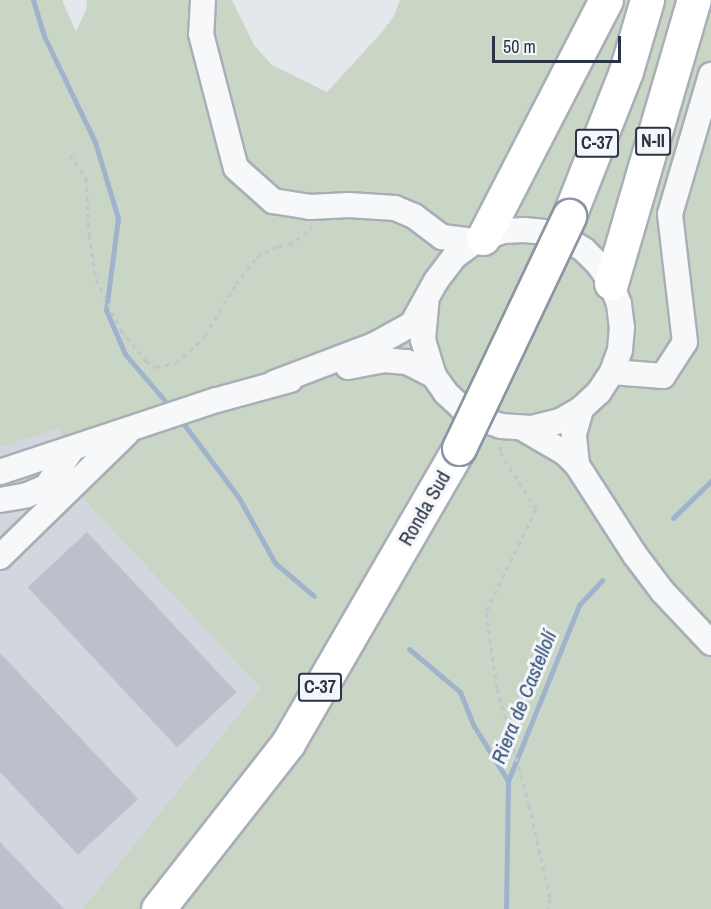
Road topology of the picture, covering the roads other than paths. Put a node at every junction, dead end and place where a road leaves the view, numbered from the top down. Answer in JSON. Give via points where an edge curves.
{"nodes":[{"id":1,"x":203,"y":0,"type":"edge"},
{"id":2,"x":606,"y":0,"type":"edge"},
{"id":3,"x":647,"y":0,"type":"edge"},
{"id":4,"x":660,"y":0,"type":"edge"},
{"id":5,"x":694,"y":0,"type":"edge"},
{"id":6,"x":626,"y":71,"type":"junction"},
{"id":7,"x":711,"y":75,"type":"edge"},
{"id":8,"x":429,"y":229,"type":"junction"},
{"id":9,"x":479,"y":240,"type":"junction"},
{"id":10,"x":440,"y":275,"type":"junction"},
{"id":11,"x":611,"y":283,"type":"junction"},
{"id":12,"x":426,"y":302,"type":"junction"},
{"id":13,"x":612,"y":372,"type":"junction"},
{"id":14,"x":434,"y":376,"type":"junction"},
{"id":15,"x":274,"y":383,"type":"junction"},
{"id":16,"x":581,"y":409,"type":"junction"},
{"id":17,"x":512,"y":427,"type":"junction"},
{"id":18,"x":131,"y":429,"type":"junction"},
{"id":19,"x":74,"y":448,"type":"junction"},
{"id":20,"x":577,"y":465,"type":"junction"},
{"id":21,"x":0,"y":472,"type":"edge"},
{"id":22,"x":0,"y":500,"type":"edge"},
{"id":23,"x":0,"y":557,"type":"edge"},
{"id":24,"x":711,"y":643,"type":"edge"},
{"id":25,"x":158,"y":909,"type":"edge"}],
"edges":[{"from":1,"to":8,"type":"street","via":[[201,34],[236,168],[273,201],[395,208],[414,216]]},
{"from":2,"to":9,"type":"highway"},
{"from":3,"to":6,"type":"highway","name":"Ronda Sud","number":"C-37"},
{"from":4,"to":6,"type":"highway","name":"Ronda Sud","number":"C-37"},
{"from":5,"to":11,"type":"highway","number":"N-II"},
{"from":6,"to":25,"type":"highway","name":"Ronda Sud","number":"C-37","bridge":true,"via":[[569,216],[459,448],[288,743]]},
{"from":7,"to":13,"type":"street","via":[[670,214],[685,342],[663,376]]},
{"from":8,"to":9,"type":"street","via":[[442,237]]},
{"from":8,"to":10,"type":"street","via":[[440,257]]},
{"from":9,"to":10,"type":"street","via":[[455,256]]},
{"from":9,"to":11,"type":"street","via":[[503,231],[545,232],[566,239],[599,265]]},
{"from":10,"to":12,"type":"street"},
{"from":11,"to":13,"type":"street","via":[[622,327],[620,350]]},
{"from":12,"to":14,"type":"street","via":[[423,340]]},
{"from":12,"to":15,"type":"street","via":[[412,324],[396,334]]},
{"from":13,"to":16,"type":"street"},
{"from":14,"to":15,"type":"street","via":[[407,362],[383,360]]},
{"from":14,"to":17,"type":"street","via":[[462,408],[481,419]]},
{"from":15,"to":18,"type":"street"},
{"from":16,"to":17,"type":"street","via":[[560,421],[531,428]]},
{"from":16,"to":20,"type":"street","via":[[574,434]]},
{"from":17,"to":20,"type":"street","via":[[565,453]]},
{"from":18,"to":19,"type":"street"},
{"from":18,"to":23,"type":"street"},
{"from":19,"to":21,"type":"street"},
{"from":19,"to":22,"type":"street","via":[[46,487]]},
{"from":20,"to":24,"type":"street","via":[[663,592]]}]}
